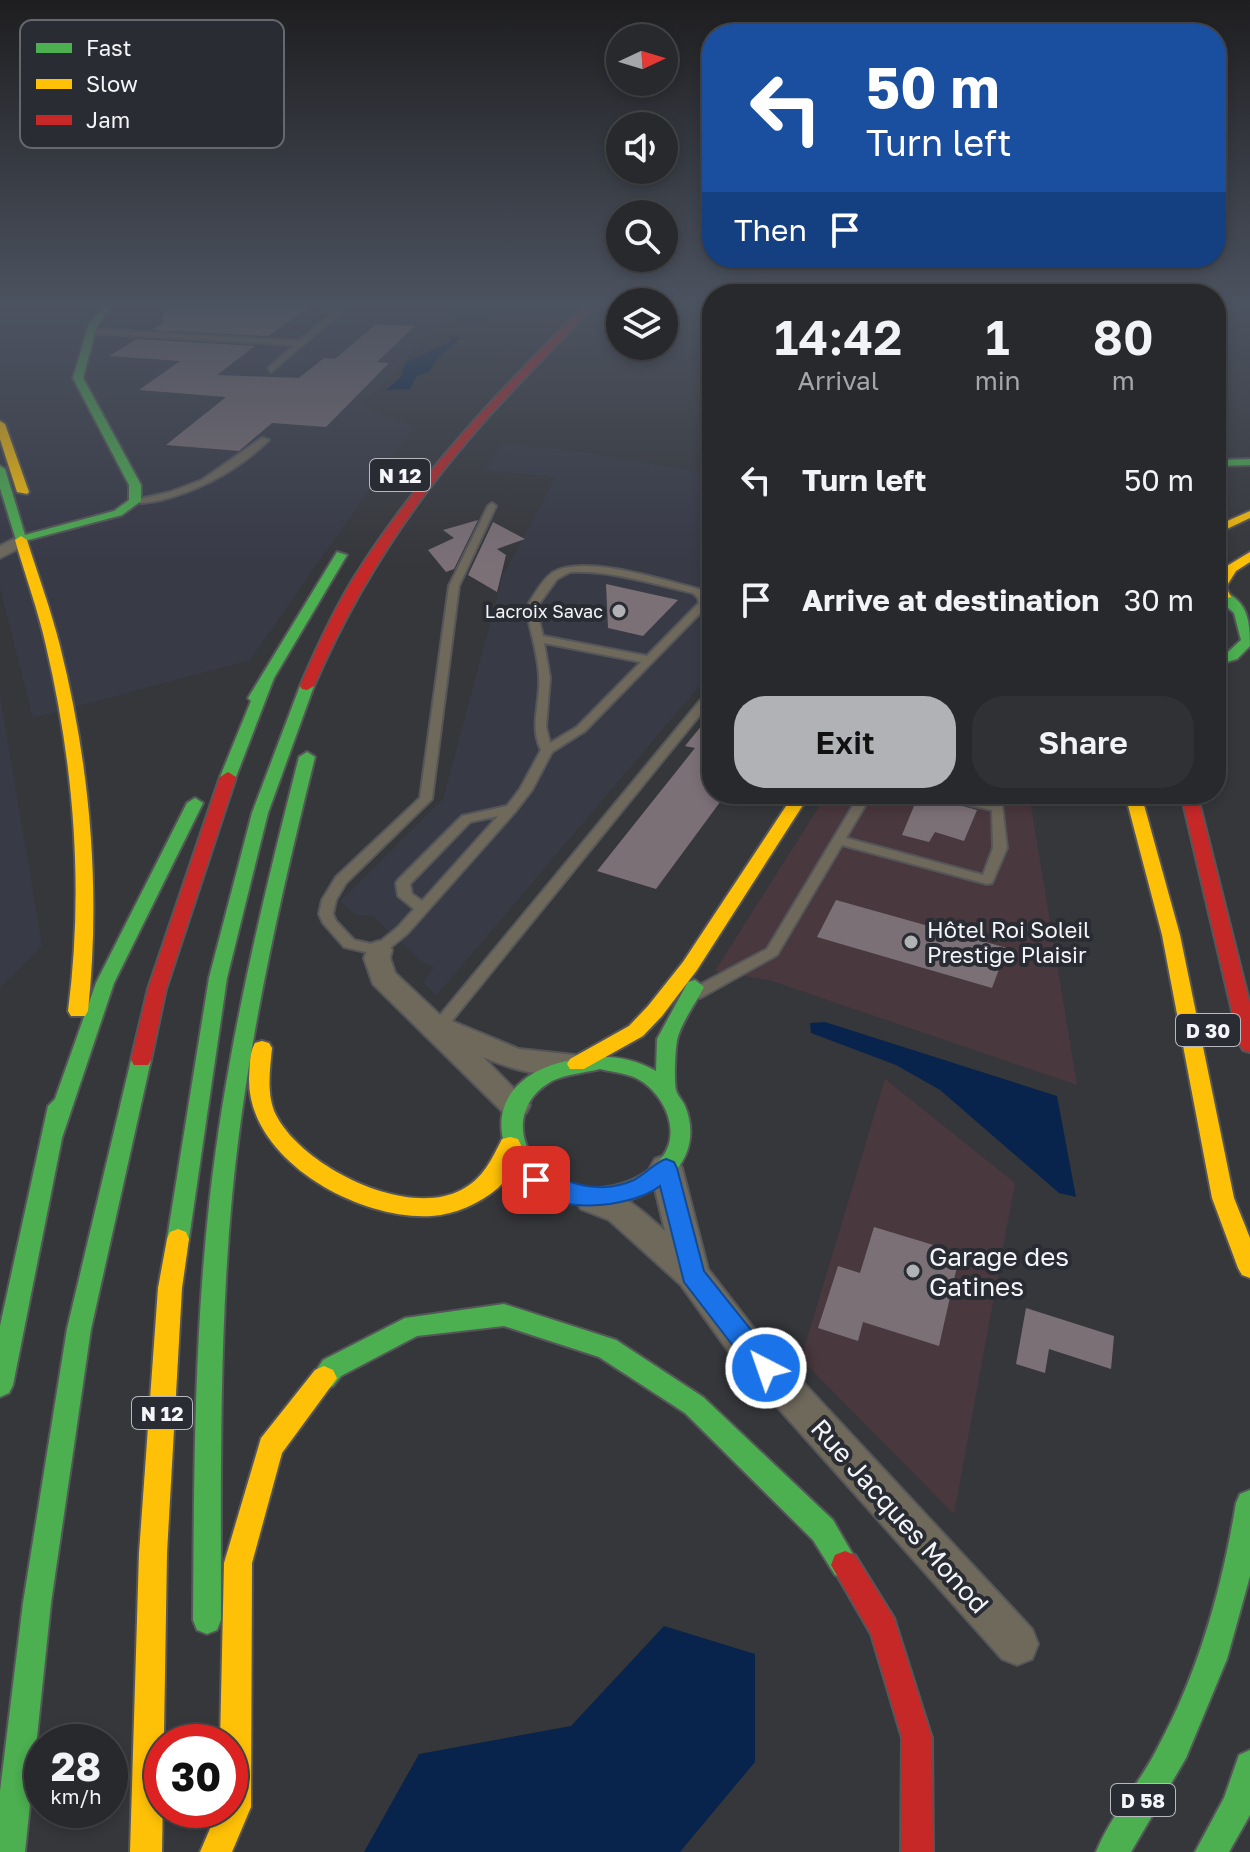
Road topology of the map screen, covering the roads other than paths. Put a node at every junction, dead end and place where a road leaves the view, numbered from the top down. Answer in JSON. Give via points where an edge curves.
{"nodes":[{"id":1,"x":86,"y":392,"type":"edge"},
{"id":2,"x":502,"y":392,"type":"edge"},
{"id":3,"x":0,"y":424,"type":"edge"},
{"id":4,"x":265,"y":440,"type":"dead end"},
{"id":5,"x":1250,"y":462,"type":"edge"},
{"id":6,"x":1226,"y":463,"type":"edge"},
{"id":7,"x":0,"y":469,"type":"edge"},
{"id":8,"x":135,"y":501,"type":"junction"},
{"id":9,"x":492,"y":506,"type":"dead end"},
{"id":10,"x":1250,"y":514,"type":"edge"},
{"id":11,"x":1226,"y":525,"type":"edge"},
{"id":12,"x":1250,"y":529,"type":"edge"},
{"id":13,"x":30,"y":538,"type":"junction"},
{"id":14,"x":351,"y":540,"type":"dead end"},
{"id":15,"x":1226,"y":544,"type":"edge"},
{"id":16,"x":0,"y":553,"type":"edge"},
{"id":17,"x":1250,"y":556,"type":"edge"},
{"id":18,"x":1226,"y":577,"type":"edge"},
{"id":19,"x":702,"y":596,"type":"edge"},
{"id":20,"x":1226,"y":599,"type":"edge"},
{"id":21,"x":702,"y":606,"type":"edge"},
{"id":22,"x":342,"y":608,"type":"junction"},
{"id":23,"x":1249,"y":624,"type":"edge"},
{"id":24,"x":541,"y":639,"type":"junction"},
{"id":25,"x":1233,"y":656,"type":"edge"},
{"id":26,"x":650,"y":660,"type":"junction"},
{"id":27,"x":269,"y":673,"type":"junction"},
{"id":28,"x":323,"y":699,"type":"dead end"},
{"id":29,"x":702,"y":705,"type":"edge"},
{"id":30,"x":311,"y":743,"type":"dead end"},
{"id":31,"x":547,"y":750,"type":"junction"},
{"id":32,"x":795,"y":804,"type":"edge"},
{"id":33,"x":813,"y":804,"type":"edge"},
{"id":34,"x":860,"y":804,"type":"edge"},
{"id":35,"x":981,"y":804,"type":"edge"},
{"id":36,"x":1136,"y":804,"type":"edge"},
{"id":37,"x":1191,"y":804,"type":"edge"},
{"id":38,"x":511,"y":809,"type":"junction"},
{"id":39,"x":839,"y":840,"type":"junction"},
{"id":40,"x":275,"y":890,"type":"junction"},
{"id":41,"x":1182,"y":903,"type":"dead end"},
{"id":42,"x":423,"y":908,"type":"junction"},
{"id":43,"x":379,"y":950,"type":"junction"},
{"id":44,"x":686,"y":1002,"type":"junction"},
{"id":45,"x":434,"y":1024,"type":"junction"},
{"id":46,"x":1250,"y":1045,"type":"edge"},
{"id":47,"x":575,"y":1064,"type":"junction"},
{"id":48,"x":666,"y":1089,"type":"junction"},
{"id":49,"x":515,"y":1105,"type":"junction"},
{"id":50,"x":53,"y":1135,"type":"junction"},
{"id":51,"x":510,"y":1145,"type":"junction"},
{"id":52,"x":666,"y":1168,"type":"junction"},
{"id":53,"x":584,"y":1197,"type":"junction"},
{"id":54,"x":1250,"y":1267,"type":"edge"},
{"id":55,"x":693,"y":1275,"type":"junction"},
{"id":56,"x":0,"y":1385,"type":"edge"},
{"id":57,"x":1250,"y":1503,"type":"edge"},
{"id":58,"x":1017,"y":1644,"type":"dead end"},
{"id":59,"x":207,"y":1646,"type":"dead end"},
{"id":60,"x":1249,"y":1770,"type":"edge"},
{"id":61,"x":208,"y":1828,"type":"edge"},
{"id":62,"x":9,"y":1852,"type":"edge"},
{"id":63,"x":146,"y":1852,"type":"edge"},
{"id":64,"x":208,"y":1852,"type":"edge"},
{"id":65,"x":216,"y":1852,"type":"edge"},
{"id":66,"x":917,"y":1852,"type":"edge"},
{"id":67,"x":1112,"y":1852,"type":"edge"},
{"id":68,"x":1211,"y":1852,"type":"edge"}],
"edges":[{"from":1,"to":8,"type":"main road","via":[[135,485]]},
{"from":2,"to":22,"type":"main road","number":"N 12","via":[[387,532]]},
{"from":3,"to":13,"type":"main road"},
{"from":4,"to":8,"type":"lane","via":[[211,481]]},
{"from":5,"to":6,"type":"main road"},
{"from":7,"to":13,"type":"main road"},
{"from":8,"to":13,"type":"main road","via":[[118,513]]},
{"from":9,"to":43,"type":"lane","via":[[454,586],[426,799],[341,880],[329,900],[330,923],[349,944]]},
{"from":10,"to":11,"type":"main road"},
{"from":12,"to":15,"type":"main road"},
{"from":13,"to":16,"type":"street"},
{"from":13,"to":50,"type":"main road","via":[[78,791],[86,958]]},
{"from":14,"to":27,"type":"main road"},
{"from":17,"to":18,"type":"main road"},
{"from":19,"to":24,"type":"lane","via":[[589,568],[568,569],[555,575],[531,608]]},
{"from":20,"to":23,"type":"main road"},
{"from":21,"to":26,"type":"lane"},
{"from":22,"to":28,"type":"main road","via":[[351,622]]},
{"from":22,"to":63,"type":"main road","number":"N 12","via":[[260,813],[218,978],[170,1288],[153,1553]]},
{"from":23,"to":25,"type":"main road","via":[[1248,641]]},
{"from":24,"to":26,"type":"lane"},
{"from":24,"to":31,"type":"lane","via":[[545,690],[540,739]]},
{"from":26,"to":31,"type":"lane","via":[[581,729]]},
{"from":27,"to":50,"type":"main road","via":[[190,811],[105,983]]},
{"from":27,"to":62,"type":"main road","via":[[213,815],[157,989],[79,1329],[37,1603]]},
{"from":29,"to":45,"type":"lane"},
{"from":30,"to":40,"type":"main road"},
{"from":31,"to":38,"type":"lane"},
{"from":32,"to":47,"type":"main road","via":[[655,1011],[636,1031]]},
{"from":33,"to":44,"type":"main road"},
{"from":34,"to":39,"type":"lane"},
{"from":35,"to":39,"type":"lane","via":[[998,808],[1000,848],[987,880]]},
{"from":36,"to":54,"type":"main road","via":[[1171,935],[1223,1198]]},
{"from":37,"to":46,"type":"main road","number":"D 30"},
{"from":38,"to":42,"type":"lane"},
{"from":38,"to":42,"type":"lane","via":[[466,819],[403,883],[405,896]]},
{"from":39,"to":44,"type":"lane","via":[[772,952],[706,985]]},
{"from":40,"to":51,"type":"main road","via":[[259,1072],[266,1116],[284,1143],[320,1173],[372,1201],[428,1206],[475,1194],[502,1171]]},
{"from":40,"to":59,"type":"main road","via":[[228,1138],[215,1280]]},
{"from":41,"to":54,"type":"main road","number":"D 30"},
{"from":42,"to":43,"type":"lane"},
{"from":43,"to":45,"type":"street","via":[[383,977]]},
{"from":44,"to":48,"type":"main road","via":[[667,1039]]},
{"from":45,"to":47,"type":"street","via":[[515,1059]]},
{"from":45,"to":49,"type":"street"},
{"from":47,"to":48,"type":"main road","via":[[625,1066]]},
{"from":47,"to":49,"type":"main road","via":[[529,1087]]},
{"from":48,"to":52,"type":"main road","via":[[683,1128],[679,1149]]},
{"from":49,"to":51,"type":"main road"},
{"from":50,"to":56,"type":"main road"},
{"from":51,"to":53,"type":"main road","via":[[536,1180]]},
{"from":52,"to":53,"type":"main road","via":[[644,1185],[616,1195]]},
{"from":52,"to":55,"type":"street","name":"Rue Jacques Monod"},
{"from":53,"to":55,"type":"street","name":"Rue Jacques Monod","via":[[620,1211]]},
{"from":55,"to":58,"type":"street","name":"Rue Jacques Monod","via":[[745,1345]]},
{"from":57,"to":67,"type":"main road","number":"D 58","via":[[1211,1653],[1175,1747]]},
{"from":60,"to":68,"type":"main road","via":[[1238,1805]]},
{"from":61,"to":64,"type":"main road"},
{"from":65,"to":66,"type":"main road","via":[[235,1807],[238,1563],[270,1447],[332,1368],[414,1326],[504,1315],[607,1348],[694,1405],[823,1530],[884,1628],[913,1724]]}]}
